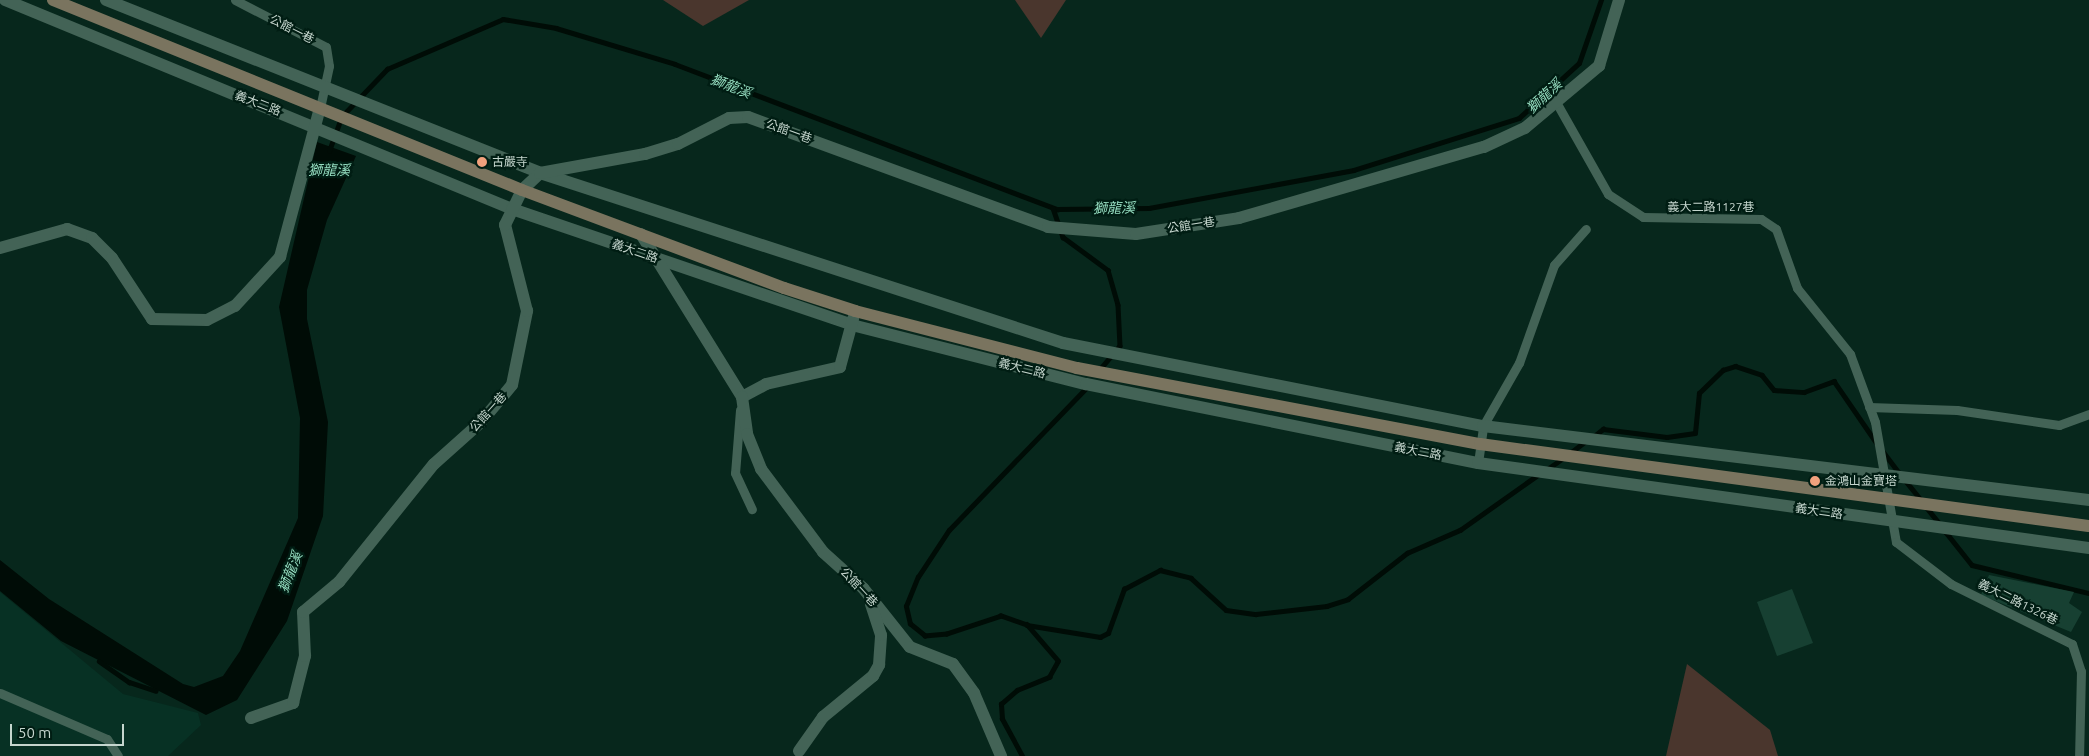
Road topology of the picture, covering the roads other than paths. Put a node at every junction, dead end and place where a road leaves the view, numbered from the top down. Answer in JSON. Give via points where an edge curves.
{"nodes":[{"id":1,"x":6,"y":0,"type":"edge"},
{"id":2,"x":53,"y":0,"type":"edge"},
{"id":3,"x":106,"y":0,"type":"edge"},
{"id":4,"x":235,"y":0,"type":"edge"},
{"id":5,"x":1619,"y":0,"type":"edge"},
{"id":6,"x":326,"y":85,"type":"junction"},
{"id":7,"x":1556,"y":102,"type":"junction"},
{"id":8,"x":320,"y":108,"type":"junction"},
{"id":9,"x":316,"y":126,"type":"junction"},
{"id":10,"x":540,"y":173,"type":"junction"},
{"id":11,"x":522,"y":190,"type":"junction"},
{"id":12,"x":512,"y":209,"type":"junction"},
{"id":13,"x":1586,"y":229,"type":"dead end"},
{"id":14,"x":641,"y":234,"type":"junction"},
{"id":15,"x":0,"y":248,"type":"edge"},
{"id":16,"x":655,"y":258,"type":"junction"},
{"id":17,"x":855,"y":311,"type":"junction"},
{"id":18,"x":852,"y":325,"type":"junction"},
{"id":19,"x":742,"y":397,"type":"junction"},
{"id":20,"x":1870,"y":407,"type":"junction"},
{"id":21,"x":2089,"y":414,"type":"edge"},
{"id":22,"x":1483,"y":426,"type":"junction"},
{"id":23,"x":1480,"y":444,"type":"junction"},
{"id":24,"x":1478,"y":463,"type":"junction"},
{"id":25,"x":1883,"y":474,"type":"junction"},
{"id":26,"x":1886,"y":500,"type":"junction"},
{"id":27,"x":2089,"y":500,"type":"edge"},
{"id":28,"x":752,"y":509,"type":"dead end"},
{"id":29,"x":1891,"y":522,"type":"junction"},
{"id":30,"x":2089,"y":526,"type":"edge"},
{"id":31,"x":2089,"y":548,"type":"edge"},
{"id":32,"x":863,"y":588,"type":"junction"},
{"id":33,"x":0,"y":694,"type":"edge"},
{"id":34,"x":251,"y":718,"type":"dead end"},
{"id":35,"x":799,"y":751,"type":"dead end"},
{"id":36,"x":118,"y":756,"type":"edge"},
{"id":37,"x":1001,"y":756,"type":"edge"},
{"id":38,"x":2079,"y":756,"type":"edge"}],
"edges":[{"from":1,"to":9,"type":"street","name":"義大二路"},
{"from":2,"to":8,"type":"street","name":"義大二路"},
{"from":3,"to":6,"type":"street"},
{"from":4,"to":6,"type":"lane","name":"公館一巷","via":[[326,47]]},
{"from":5,"to":7,"type":"street","name":"公館一巷","via":[[1599,66]]},
{"from":6,"to":8,"type":"lane","name":"公館一巷"},
{"from":6,"to":10,"type":"street"},
{"from":7,"to":10,"type":"street","name":"公館一巷","via":[[1525,128],[1484,147],[1239,218],[1136,234],[1048,227],[748,117],[729,118],[678,144],[645,154]]},
{"from":7,"to":20,"type":"lane","name":"義大二路1127巷","via":[[1608,194],[1643,217],[1761,219],[1776,229],[1797,288],[1850,354]]},
{"from":8,"to":9,"type":"street","name":"公館一巷"},
{"from":8,"to":11,"type":"street","name":"義大二路"},
{"from":9,"to":12,"type":"street","name":"義大二路"},
{"from":9,"to":15,"type":"street","name":"公館一巷","via":[[280,257],[235,306],[207,320],[152,319],[112,258],[92,238],[67,229]]},
{"from":10,"to":11,"type":"street","name":"公館一巷"},
{"from":10,"to":22,"type":"street","via":[[1063,343]]},
{"from":11,"to":12,"type":"street","name":"公館一巷"},
{"from":11,"to":14,"type":"street","name":"義大二路"},
{"from":12,"to":16,"type":"street","name":"義大二路"},
{"from":12,"to":34,"type":"street","name":"公館一巷","via":[[505,225],[527,311],[512,385],[482,422],[434,464],[339,582],[303,612],[306,656],[293,703]]},
{"from":13,"to":22,"type":"lane","via":[[1554,265],[1519,363]]},
{"from":14,"to":16,"type":"street","name":"公館一巷"},
{"from":14,"to":17,"type":"street","name":"義大二路"},
{"from":16,"to":18,"type":"street","name":"義大二路"},
{"from":16,"to":19,"type":"street","name":"公館一巷"},
{"from":17,"to":18,"type":"street"},
{"from":17,"to":23,"type":"street","name":"義大二路","via":[[1077,368]]},
{"from":18,"to":19,"type":"street","via":[[840,367],[766,384]]},
{"from":18,"to":24,"type":"street","name":"義大二路","via":[[1086,384]]},
{"from":19,"to":28,"type":"lane","via":[[735,473]]},
{"from":19,"to":32,"type":"street","name":"公館一巷","via":[[746,434],[761,469],[823,552]]},
{"from":20,"to":21,"type":"lane","via":[[1957,410],[2059,425]]},
{"from":20,"to":25,"type":"lane","name":"義大二路1127巷"},
{"from":22,"to":23,"type":"lane"},
{"from":22,"to":25,"type":"street"},
{"from":23,"to":24,"type":"lane"},
{"from":23,"to":26,"type":"street","name":"義大二路"},
{"from":24,"to":29,"type":"street","name":"義大二路"},
{"from":25,"to":26,"type":"lane","name":"義大二路1127巷"},
{"from":25,"to":27,"type":"street"},
{"from":26,"to":29,"type":"lane","name":"義大二路1326巷"},
{"from":26,"to":30,"type":"street","name":"義大二路"},
{"from":29,"to":31,"type":"street","name":"義大二路"},
{"from":29,"to":38,"type":"lane","name":"義大二路1326巷","via":[[1896,542],[1950,584],[2072,644],[2081,671]]},
{"from":32,"to":35,"type":"street","via":[[881,635],[879,665],[873,676],[823,717]]},
{"from":32,"to":37,"type":"street","name":"公館一巷","via":[[910,647],[952,664],[974,693]]},
{"from":33,"to":36,"type":"lane","via":[[107,739]]}]}
